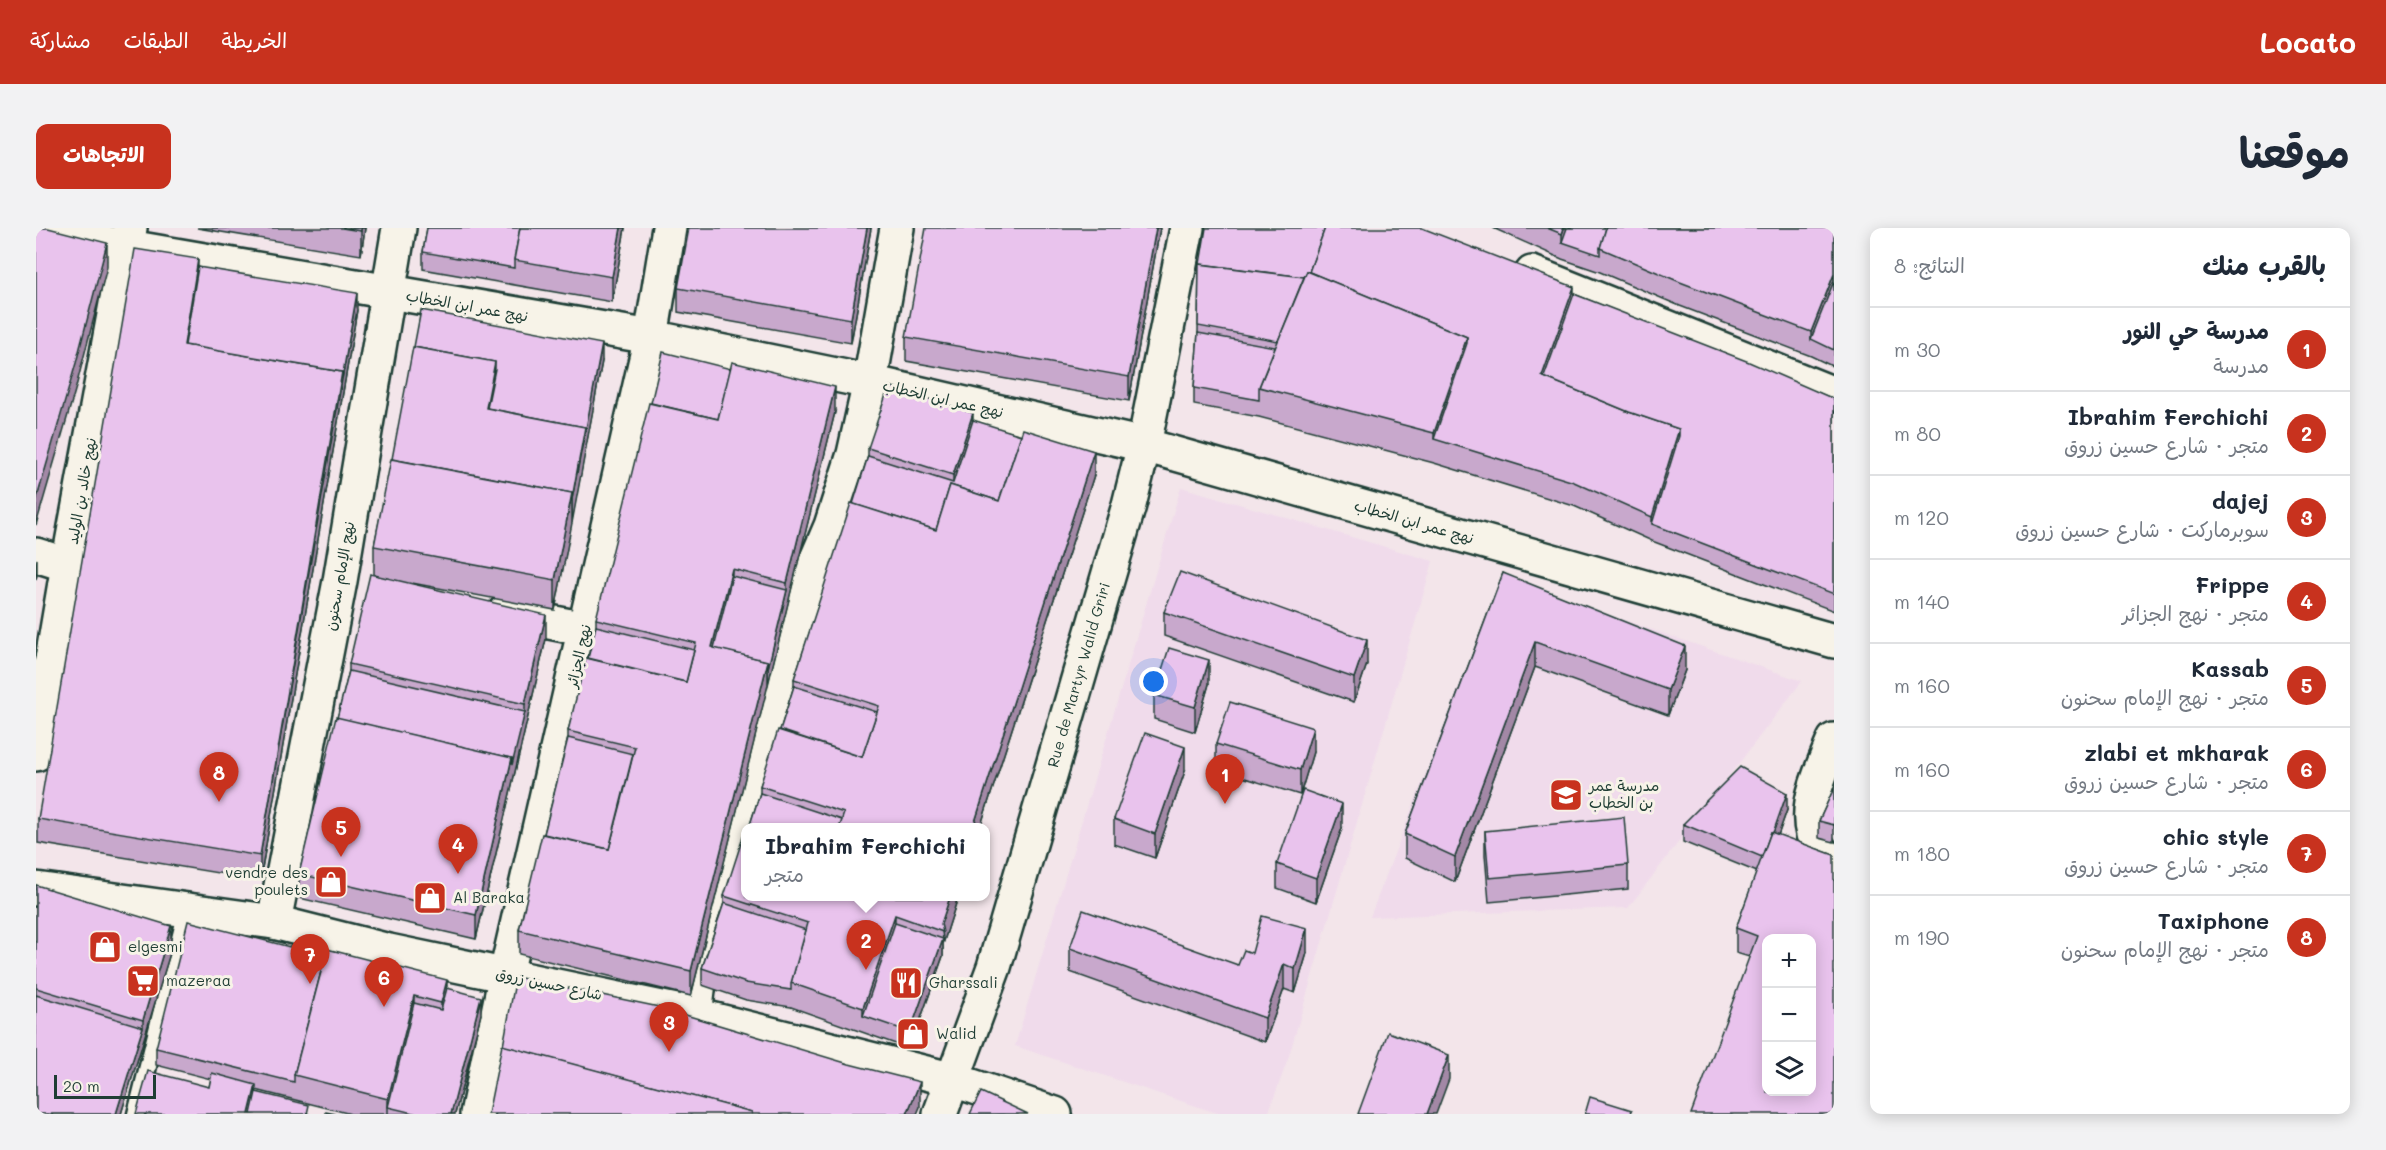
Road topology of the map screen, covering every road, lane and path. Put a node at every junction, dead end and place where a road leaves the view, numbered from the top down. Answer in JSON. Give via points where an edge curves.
{"nodes":[{"id":1,"x":399,"y":228,"type":"edge"},
{"id":2,"x":669,"y":228,"type":"edge"},
{"id":3,"x":897,"y":228,"type":"edge"},
{"id":4,"x":1187,"y":228,"type":"edge"},
{"id":5,"x":36,"y":231,"type":"edge"},
{"id":6,"x":128,"y":238,"type":"edge"},
{"id":7,"x":1507,"y":263,"type":"edge"},
{"id":8,"x":387,"y":292,"type":"junction"},
{"id":9,"x":651,"y":337,"type":"junction"},
{"id":10,"x":870,"y":382,"type":"junction"},
{"id":11,"x":1834,"y":394,"type":"edge"},
{"id":12,"x":1144,"y":446,"type":"junction"},
{"id":13,"x":36,"y":555,"type":"edge"},
{"id":14,"x":68,"y":564,"type":"junction"},
{"id":15,"x":480,"y":608,"type":"edge"},
{"id":16,"x":585,"y":629,"type":"junction"},
{"id":17,"x":1834,"y":641,"type":"edge"},
{"id":18,"x":1834,"y":740,"type":"edge"},
{"id":19,"x":36,"y":752,"type":"edge"},
{"id":20,"x":742,"y":823,"type":"edge"},
{"id":21,"x":741,"y":828,"type":"edge"},
{"id":22,"x":1834,"y":863,"type":"edge"},
{"id":23,"x":36,"y":889,"type":"edge"},
{"id":24,"x":188,"y":911,"type":"junction"},
{"id":25,"x":274,"y":922,"type":"junction"},
{"id":26,"x":506,"y":974,"type":"junction"},
{"id":27,"x":695,"y":1015,"type":"junction"},
{"id":28,"x":954,"y":1080,"type":"junction"},
{"id":29,"x":136,"y":1114,"type":"edge"},
{"id":30,"x":477,"y":1114,"type":"edge"},
{"id":31,"x":940,"y":1114,"type":"edge"},
{"id":32,"x":1055,"y":1114,"type":"edge"}],
"edges":[{"from":1,"to":8,"type":"street","name":"نهج الإمام سحنون"},
{"from":2,"to":9,"type":"street","name":"نهج الجزائر"},
{"from":3,"to":10,"type":"street"},
{"from":4,"to":12,"type":"street","name":"Rue de Martyr Walid Griri"},
{"from":5,"to":6,"type":"street","name":"نهج عمر ابن الخطاب"},
{"from":6,"to":8,"type":"street","name":"نهج عمر ابن الخطاب"},
{"from":6,"to":14,"type":"street","name":"نهج خالد بن الوليد"},
{"from":7,"to":11,"type":"street"},
{"from":8,"to":9,"type":"street","name":"نهج عمر ابن الخطاب"},
{"from":8,"to":25,"type":"street","name":"نهج الإمام سحنون","via":[[352,583]]},
{"from":9,"to":10,"type":"street","name":"نهج عمر ابن الخطاب"},
{"from":9,"to":16,"type":"street","name":"نهج الجزائر"},
{"from":10,"to":12,"type":"street","name":"نهج عمر ابن الخطاب"},
{"from":10,"to":20,"type":"street","via":[[854,454],[813,568]]},
{"from":12,"to":17,"type":"street","name":"نهج عمر ابن الخطاب"},
{"from":12,"to":28,"type":"street","name":"Rue de Martyr Walid Griri","via":[[994,967]]},
{"from":13,"to":14,"type":"street"},
{"from":14,"to":19,"type":"street","name":"نهج خالد بن الوليد"},
{"from":15,"to":16,"type":"street"},
{"from":16,"to":26,"type":"street","name":"نهج الجزائر"},
{"from":18,"to":22,"type":"street","via":[[1814,789],[1810,823],[1820,851]]},
{"from":21,"to":27,"type":"street","via":[[699,982]]},
{"from":23,"to":24,"type":"street","name":"شارع حسين زروق"},
{"from":24,"to":25,"type":"street","name":"شارع حسين زروق"},
{"from":24,"to":29,"type":"lane","via":[[158,1076]]},
{"from":25,"to":26,"type":"street","name":"شارع حسين زروق","via":[[389,951]]},
{"from":26,"to":27,"type":"street","name":"شارع حسين زروق"},
{"from":26,"to":30,"type":"street","name":"نهج الجزائر"},
{"from":27,"to":28,"type":"street","name":"شارع حسين زروق"},
{"from":28,"to":31,"type":"street","name":"Rue de Martyr Walid Griri"},
{"from":28,"to":32,"type":"street","name":"شارع حسين زروق"}]}
